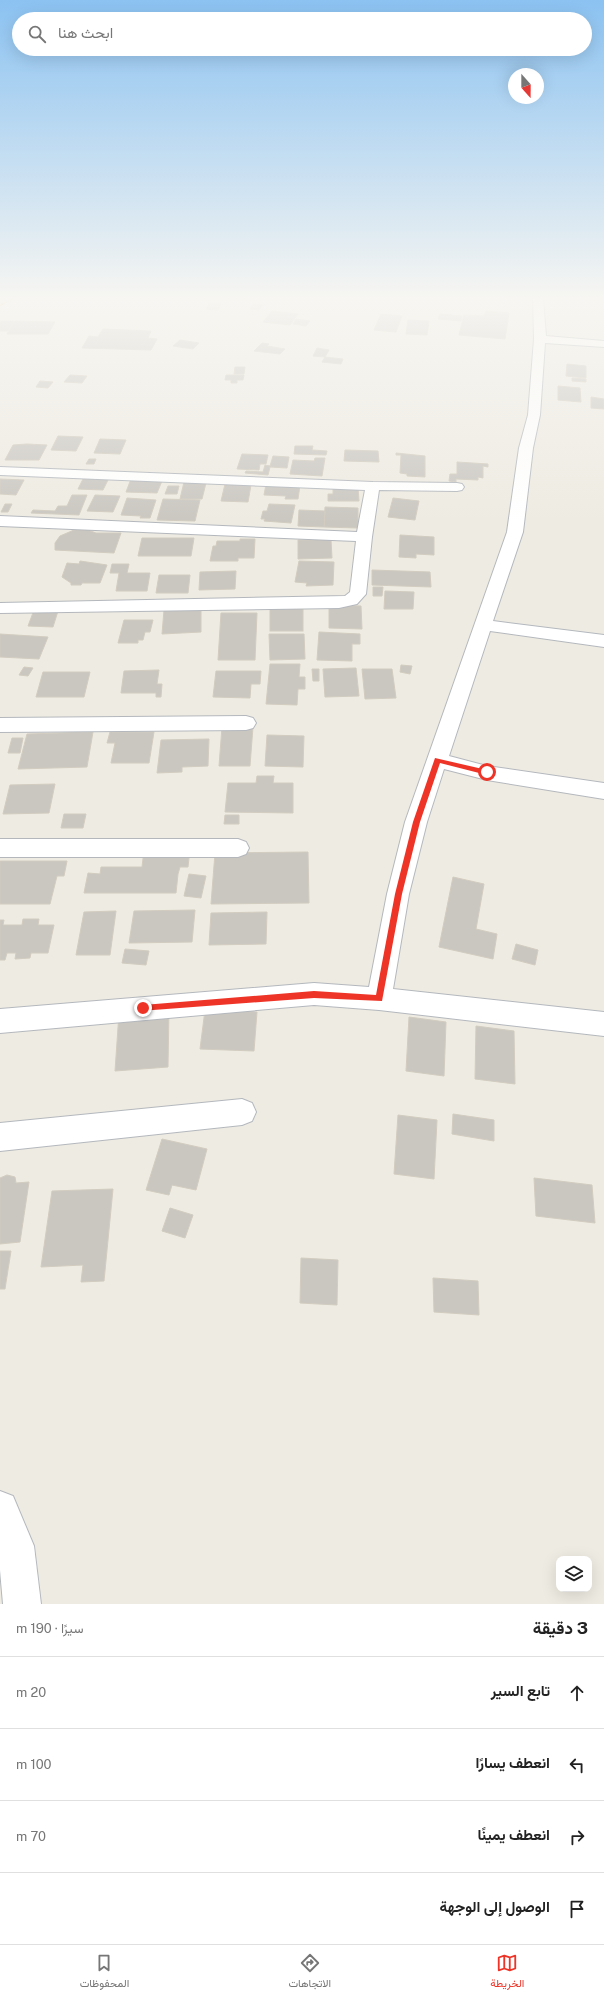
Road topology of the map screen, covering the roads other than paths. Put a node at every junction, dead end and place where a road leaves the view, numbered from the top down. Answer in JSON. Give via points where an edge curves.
{"nodes":[{"id":1,"x":537,"y":373,"type":"edge"},
{"id":2,"x":0,"y":471,"type":"edge"},
{"id":3,"x":373,"y":486,"type":"junction"},
{"id":4,"x":457,"y":487,"type":"dead end"},
{"id":5,"x":0,"y":521,"type":"edge"},
{"id":6,"x":364,"y":537,"type":"junction"},
{"id":7,"x":0,"y":608,"type":"edge"},
{"id":8,"x":483,"y":626,"type":"junction"},
{"id":9,"x":604,"y":641,"type":"edge"},
{"id":10,"x":246,"y":723,"type":"dead end"},
{"id":11,"x":0,"y":725,"type":"edge"},
{"id":12,"x":437,"y":760,"type":"junction"},
{"id":13,"x":604,"y":791,"type":"edge"},
{"id":14,"x":0,"y":848,"type":"edge"},
{"id":15,"x":238,"y":848,"type":"dead end"},
{"id":16,"x":379,"y":998,"type":"junction"},
{"id":17,"x":0,"y":1021,"type":"edge"},
{"id":18,"x":604,"y":1024,"type":"edge"},
{"id":19,"x":242,"y":1112,"type":"dead end"},
{"id":20,"x":0,"y":1137,"type":"edge"},
{"id":21,"x":0,"y":1508,"type":"edge"},
{"id":22,"x":22,"y":1604,"type":"edge"}],
"edges":[{"from":1,"to":8,"type":"street","via":[[534,416],[526,448],[515,532]]},
{"from":2,"to":3,"type":"street"},
{"from":3,"to":4,"type":"street"},
{"from":3,"to":6,"type":"street"},
{"from":5,"to":6,"type":"street"},
{"from":6,"to":7,"type":"street","via":[[358,594],[352,600],[340,603]]},
{"from":8,"to":9,"type":"street"},
{"from":8,"to":12,"type":"street"},
{"from":10,"to":11,"type":"street"},
{"from":12,"to":13,"type":"street","via":[[487,772]]},
{"from":12,"to":16,"type":"street","via":[[416,822],[398,894]]},
{"from":14,"to":15,"type":"street"},
{"from":16,"to":17,"type":"street","via":[[314,994]]},
{"from":16,"to":18,"type":"street"},
{"from":19,"to":20,"type":"street"},
{"from":21,"to":22,"type":"street","via":[[16,1546]]}]}
